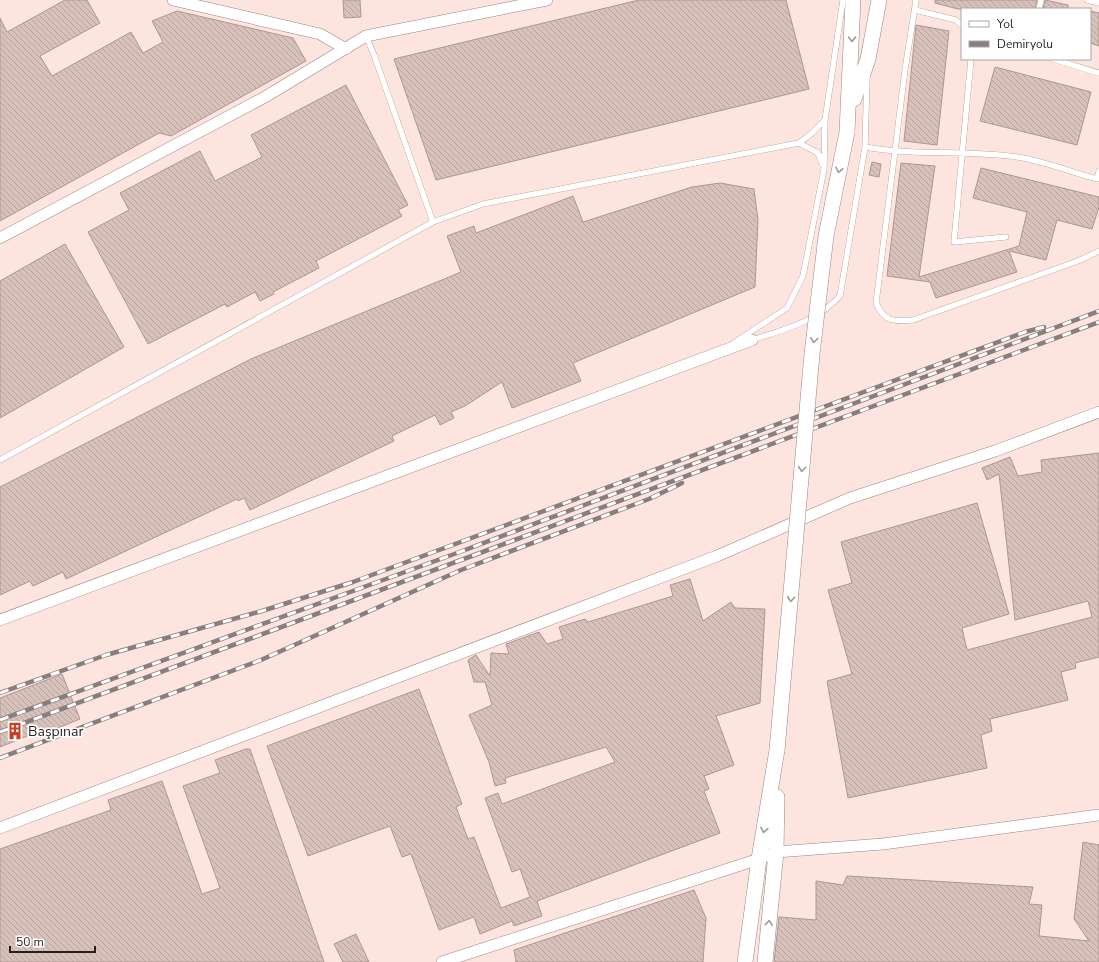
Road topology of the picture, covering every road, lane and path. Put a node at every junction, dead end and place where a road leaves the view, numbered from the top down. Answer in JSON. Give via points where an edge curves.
{"nodes":[{"id":1,"x":173,"y":0,"type":"edge"},
{"id":2,"x":547,"y":0,"type":"edge"},
{"id":3,"x":843,"y":0,"type":"edge"},
{"id":4,"x":853,"y":0,"type":"edge"},
{"id":5,"x":878,"y":0,"type":"edge"},
{"id":6,"x":916,"y":0,"type":"edge"},
{"id":7,"x":1087,"y":0,"type":"edge"},
{"id":8,"x":1099,"y":3,"type":"edge"},
{"id":9,"x":915,"y":10,"type":"junction"},
{"id":10,"x":961,"y":25,"type":"edge"},
{"id":11,"x":366,"y":36,"type":"junction"},
{"id":12,"x":346,"y":49,"type":"junction"},
{"id":13,"x":868,"y":59,"type":"junction"},
{"id":14,"x":970,"y":60,"type":"edge"},
{"id":15,"x":1057,"y":60,"type":"edge"},
{"id":16,"x":1099,"y":72,"type":"edge"},
{"id":17,"x":849,"y":115,"type":"junction"},
{"id":18,"x":825,"y":120,"type":"junction"},
{"id":19,"x":799,"y":143,"type":"junction"},
{"id":20,"x":865,"y":147,"type":"junction"},
{"id":21,"x":894,"y":152,"type":"junction"},
{"id":22,"x":962,"y":152,"type":"junction"},
{"id":23,"x":824,"y":169,"type":"junction"},
{"id":24,"x":1099,"y":171,"type":"edge"},
{"id":25,"x":433,"y":222,"type":"junction"},
{"id":26,"x":0,"y":238,"type":"edge"},
{"id":27,"x":1006,"y":238,"type":"dead end"},
{"id":28,"x":1099,"y":251,"type":"edge"},
{"id":29,"x":752,"y":340,"type":"joint"},
{"id":30,"x":715,"y":353,"type":"junction"},
{"id":31,"x":1099,"y":412,"type":"edge"},
{"id":32,"x":0,"y":460,"type":"edge"},
{"id":33,"x":0,"y":620,"type":"edge"},
{"id":34,"x":777,"y":750,"type":"junction"},
{"id":35,"x":1099,"y":815,"type":"edge"},
{"id":36,"x":0,"y":828,"type":"edge"},
{"id":37,"x":776,"y":852,"type":"junction"},
{"id":38,"x":758,"y":859,"type":"junction"},
{"id":39,"x":442,"y":962,"type":"edge"},
{"id":40,"x":746,"y":962,"type":"edge"},
{"id":41,"x":764,"y":962,"type":"edge"}],
"edges":[{"from":1,"to":12,"type":"street","via":[[320,34]]},
{"from":2,"to":11,"type":"street"},
{"from":3,"to":18,"type":"lane"},
{"from":4,"to":17,"type":"street","one_way":true},
{"from":5,"to":13,"type":"street"},
{"from":6,"to":9,"type":"lane"},
{"from":7,"to":8,"type":"lane"},
{"from":9,"to":10,"type":"lane","via":[[956,20]]},
{"from":9,"to":21,"type":"lane"},
{"from":11,"to":12,"type":"street"},
{"from":11,"to":25,"type":"lane"},
{"from":12,"to":26,"type":"street","via":[[264,97]]},
{"from":13,"to":17,"type":"street"},
{"from":13,"to":20,"type":"lane"},
{"from":14,"to":22,"type":"lane"},
{"from":15,"to":16,"type":"lane"},
{"from":17,"to":34,"type":"street","one_way":true,"bridge":true,"via":[[826,236],[812,354]]},
{"from":18,"to":19,"type":"lane"},
{"from":18,"to":23,"type":"lane"},
{"from":19,"to":23,"type":"lane","via":[[818,153]]},
{"from":19,"to":25,"type":"lane","via":[[483,204]]},
{"from":20,"to":21,"type":"lane"},
{"from":20,"to":29,"type":"lane","via":[[840,296],[828,309],[798,325]]},
{"from":21,"to":22,"type":"lane"},
{"from":21,"to":28,"type":"lane","via":[[876,303],[881,314],[892,320],[913,320],[1078,261]]},
{"from":22,"to":24,"type":"lane","via":[[1018,157],[1097,179]]},
{"from":22,"to":27,"type":"lane","via":[[954,242]]},
{"from":23,"to":30,"type":"lane","via":[[803,276],[786,308]]},
{"from":25,"to":32,"type":"lane"},
{"from":29,"to":30,"type":"street"},
{"from":30,"to":33,"type":"street"},
{"from":31,"to":36,"type":"street","via":[[995,451],[850,498],[734,550]]},
{"from":34,"to":37,"type":"street"},
{"from":34,"to":38,"type":"street","one_way":true},
{"from":35,"to":37,"type":"street","via":[[883,844]]},
{"from":37,"to":38,"type":"street"},
{"from":41,"to":37,"type":"street","one_way":true},
{"from":38,"to":39,"type":"street"},
{"from":38,"to":40,"type":"street"}]}
